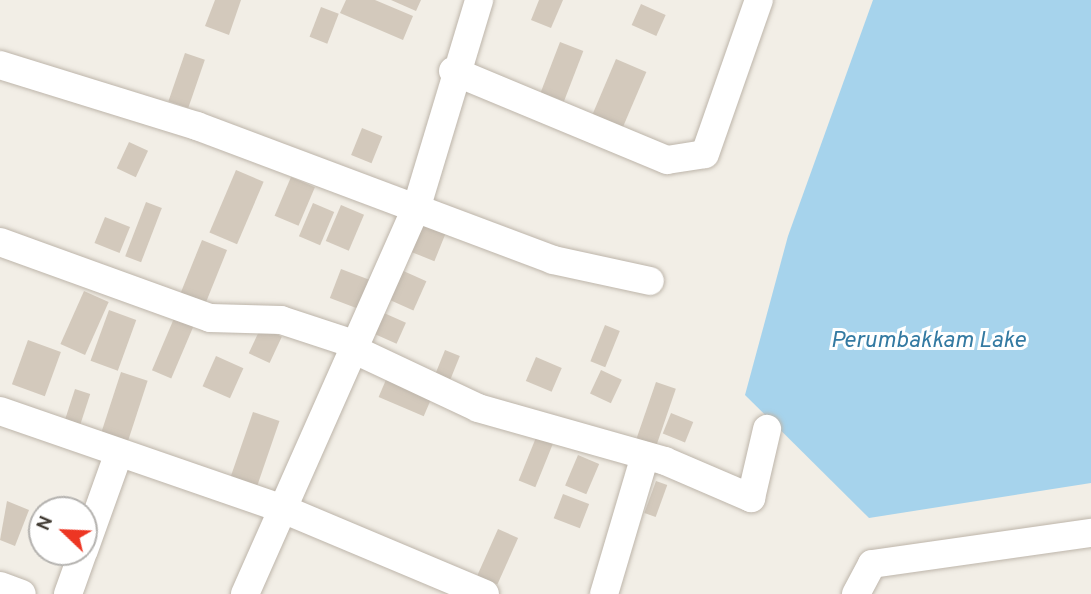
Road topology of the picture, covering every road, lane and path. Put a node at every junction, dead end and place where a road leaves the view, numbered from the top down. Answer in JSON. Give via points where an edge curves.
{"nodes":[{"id":1,"x":479,"y":0,"type":"edge"},
{"id":2,"x":760,"y":0,"type":"edge"},
{"id":3,"x":0,"y":65,"type":"edge"},
{"id":4,"x":453,"y":71,"type":"junction"},
{"id":5,"x":416,"y":206,"type":"junction"},
{"id":6,"x":0,"y":242,"type":"edge"},
{"id":7,"x":650,"y":281,"type":"dead end"},
{"id":8,"x":356,"y":347,"type":"junction"},
{"id":9,"x":0,"y":411,"type":"edge"},
{"id":10,"x":768,"y":429,"type":"dead end"},
{"id":11,"x":118,"y":455,"type":"junction"},
{"id":12,"x":645,"y":456,"type":"junction"},
{"id":13,"x":283,"y":509,"type":"junction"},
{"id":14,"x":98,"y":511,"type":"edge"},
{"id":15,"x":1091,"y":533,"type":"edge"},
{"id":16,"x":78,"y":566,"type":"edge"},
{"id":17,"x":423,"y":582,"type":"edge"},
{"id":18,"x":0,"y":586,"type":"edge"},
{"id":19,"x":22,"y":594,"type":"edge"},
{"id":20,"x":68,"y":594,"type":"edge"},
{"id":21,"x":245,"y":594,"type":"edge"},
{"id":22,"x":485,"y":594,"type":"edge"},
{"id":23,"x":604,"y":594,"type":"edge"},
{"id":24,"x":856,"y":594,"type":"edge"}],
"edges":[{"from":1,"to":4,"type":"street"},
{"from":2,"to":4,"type":"street","via":[[705,154],[667,160]]},
{"from":3,"to":5,"type":"street","via":[[197,126]]},
{"from":4,"to":5,"type":"street"},
{"from":5,"to":7,"type":"street","via":[[553,260]]},
{"from":5,"to":8,"type":"street"},
{"from":6,"to":8,"type":"street","via":[[210,318],[281,320]]},
{"from":8,"to":12,"type":"street","via":[[478,408]]},
{"from":8,"to":13,"type":"street"},
{"from":9,"to":11,"type":"street"},
{"from":10,"to":12,"type":"street","via":[[751,498]]},
{"from":11,"to":13,"type":"street"},
{"from":11,"to":14,"type":"street"},
{"from":12,"to":23,"type":"street"},
{"from":13,"to":17,"type":"street"},
{"from":13,"to":21,"type":"street"},
{"from":15,"to":24,"type":"street","via":[[872,564]]},
{"from":16,"to":20,"type":"street"},
{"from":17,"to":22,"type":"street"},
{"from":18,"to":19,"type":"street"}]}
